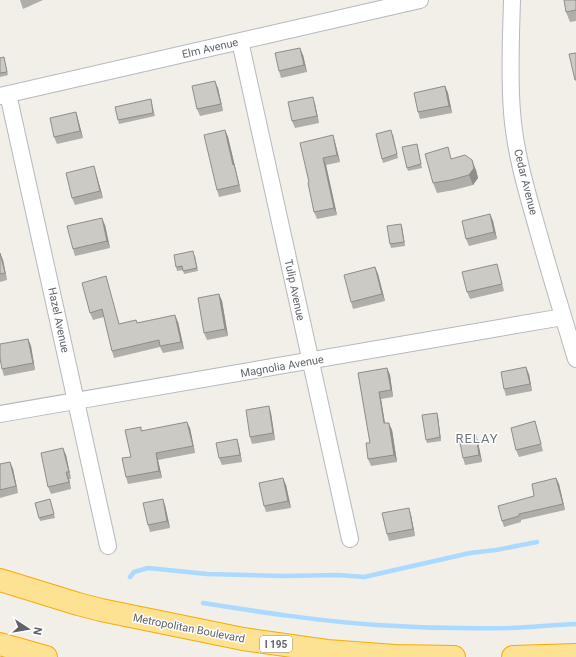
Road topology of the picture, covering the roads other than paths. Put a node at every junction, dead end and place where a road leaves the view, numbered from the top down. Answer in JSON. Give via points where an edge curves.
{"nodes":[{"id":1,"x":420,"y":0,"type":"edge"},
{"id":2,"x":512,"y":0,"type":"edge"},
{"id":3,"x":240,"y":41,"type":"junction"},
{"id":4,"x":4,"y":95,"type":"edge"},
{"id":5,"x":563,"y":318,"type":"junction"},
{"id":6,"x":576,"y":359,"type":"edge"},
{"id":7,"x":310,"y":361,"type":"junction"},
{"id":8,"x":77,"y":402,"type":"junction"},
{"id":9,"x":0,"y":414,"type":"edge"},
{"id":10,"x":350,"y":539,"type":"dead end"},
{"id":11,"x":108,"y":546,"type":"dead end"},
{"id":12,"x":0,"y":580,"type":"edge"},
{"id":13,"x":0,"y":644,"type":"edge"},
{"id":14,"x":576,"y":655,"type":"edge"},
{"id":15,"x":46,"y":657,"type":"edge"},
{"id":16,"x":454,"y":657,"type":"edge"},
{"id":17,"x":513,"y":657,"type":"edge"}],
"edges":[{"from":1,"to":3,"type":"street","name":"Elm Avenue"},
{"from":2,"to":5,"type":"street","name":"Cedar Avenue","via":[[510,67],[516,147]]},
{"from":3,"to":4,"type":"street","name":"Elm Avenue"},
{"from":3,"to":7,"type":"street","name":"Tulip Avenue"},
{"from":4,"to":8,"type":"street","name":"Hazel Avenue"},
{"from":5,"to":6,"type":"street","name":"Cedar Avenue"},
{"from":5,"to":7,"type":"street","name":"Magnolia Avenue"},
{"from":7,"to":8,"type":"street","name":"Magnolia Avenue"},
{"from":7,"to":10,"type":"street","name":"Tulip Avenue"},
{"from":8,"to":9,"type":"street","name":"Magnolia Avenue"},
{"from":8,"to":11,"type":"street","name":"Hazel Avenue"},
{"from":12,"to":16,"type":"highway","name":"Metropolitan Boulevard","number":"I 195","via":[[101,610],[243,640],[327,651]]},
{"from":13,"to":15,"type":"highway"},
{"from":14,"to":17,"type":"highway"}]}
